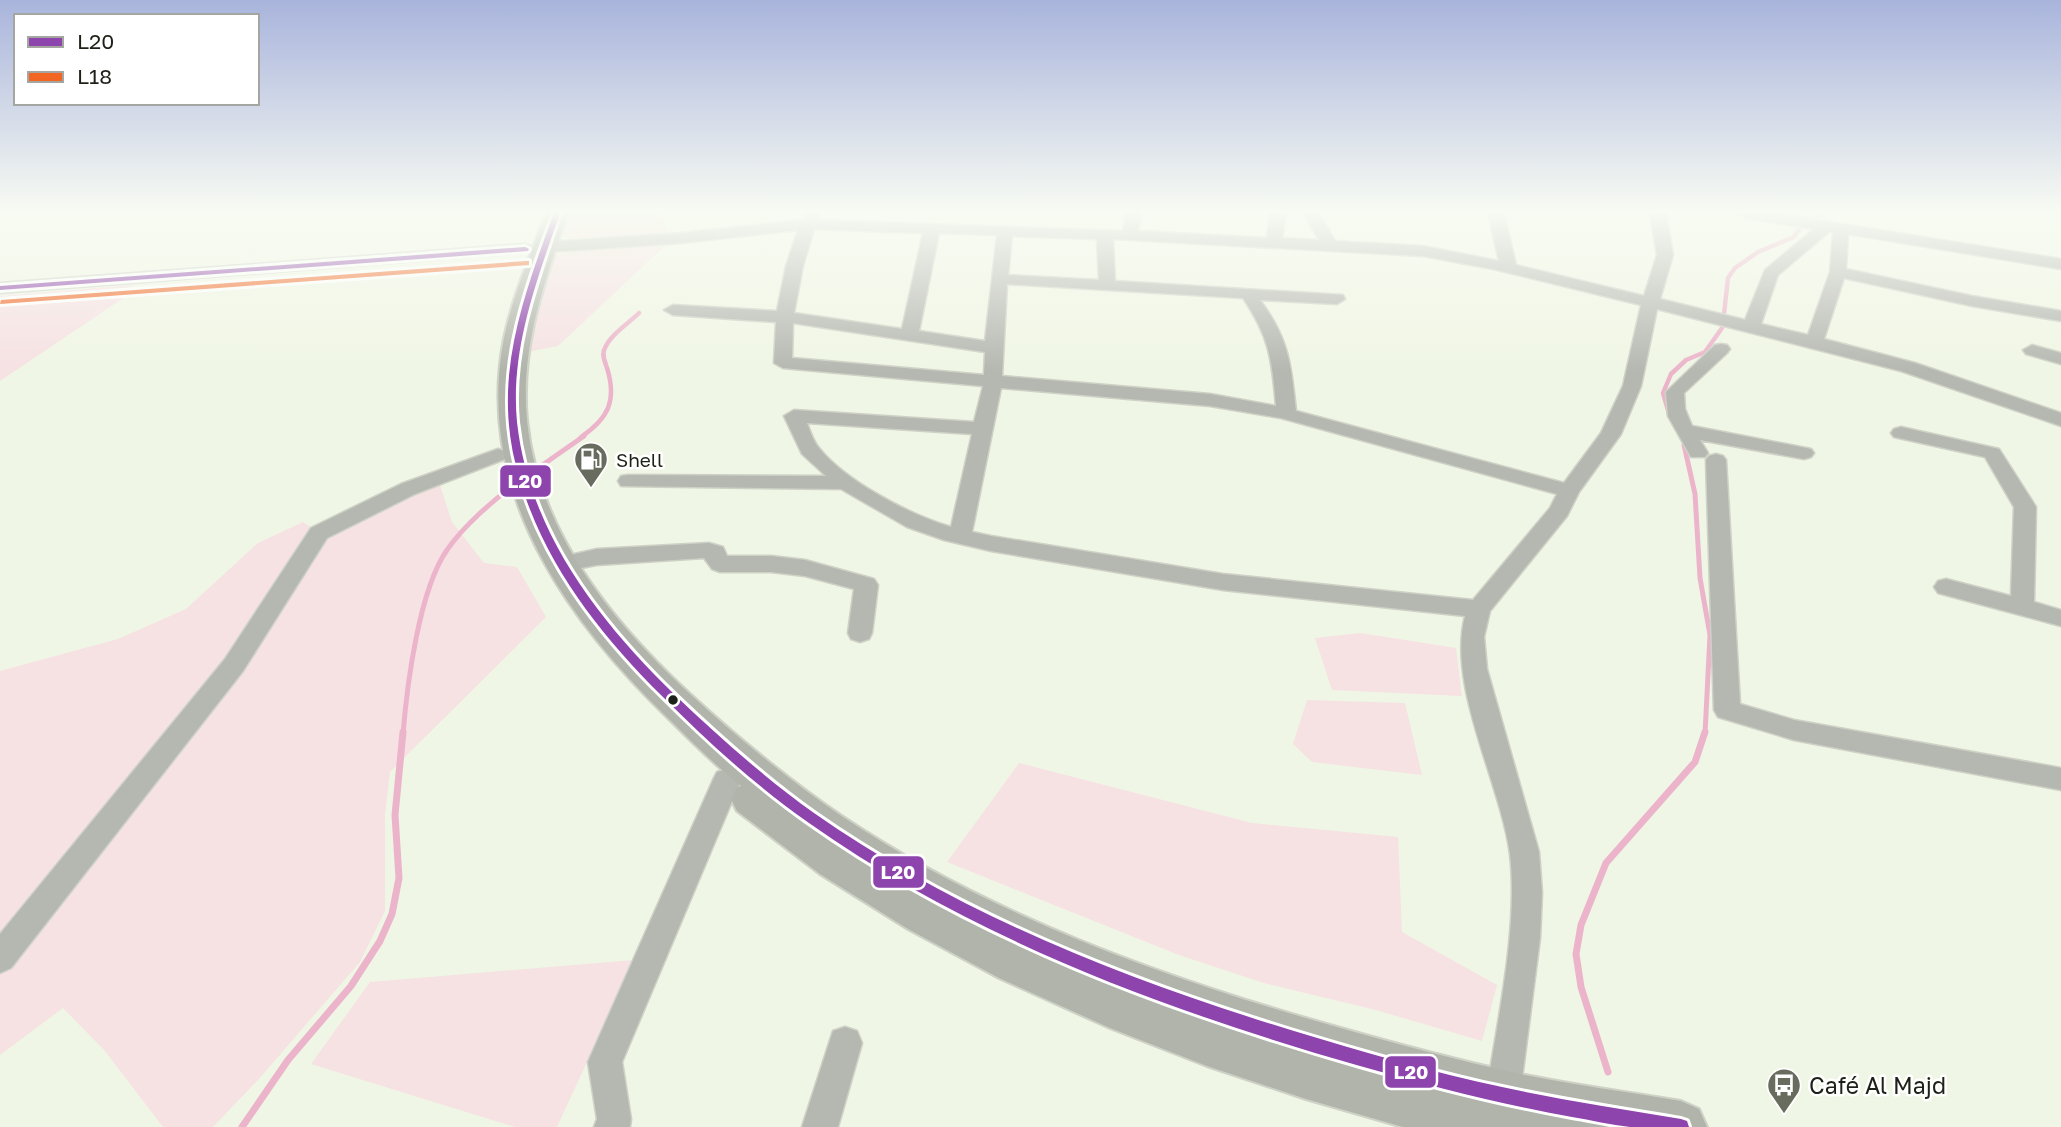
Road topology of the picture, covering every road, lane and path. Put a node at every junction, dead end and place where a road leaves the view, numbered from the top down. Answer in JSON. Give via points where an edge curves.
{"nodes":[{"id":1,"x":293,"y":266,"type":"edge"},
{"id":2,"x":527,"y":266,"type":"edge"},
{"id":3,"x":796,"y":266,"type":"edge"},
{"id":4,"x":924,"y":266,"type":"edge"},
{"id":5,"x":1001,"y":266,"type":"edge"},
{"id":6,"x":1106,"y":266,"type":"edge"},
{"id":7,"x":1501,"y":266,"type":"edge"},
{"id":8,"x":1662,"y":266,"type":"edge"},
{"id":9,"x":1780,"y":266,"type":"edge"},
{"id":10,"x":1837,"y":266,"type":"edge"},
{"id":11,"x":1838,"y":272,"type":"junction"},
{"id":12,"x":999,"y":279,"type":"junction"},
{"id":13,"x":1107,"y":286,"type":"junction"},
{"id":14,"x":0,"y":288,"type":"edge"},
{"id":15,"x":1248,"y":294,"type":"junction"},
{"id":16,"x":1337,"y":299,"type":"dead end"},
{"id":17,"x":1650,"y":304,"type":"junction"},
{"id":18,"x":673,"y":310,"type":"dead end"},
{"id":19,"x":2061,"y":316,"type":"edge"},
{"id":20,"x":786,"y":317,"type":"junction"},
{"id":21,"x":1751,"y":327,"type":"junction"},
{"id":22,"x":909,"y":335,"type":"junction"},
{"id":23,"x":1814,"y":342,"type":"junction"},
{"id":24,"x":995,"y":348,"type":"junction"},
{"id":25,"x":1721,"y":349,"type":"dead end"},
{"id":26,"x":2032,"y":350,"type":"dead end"},
{"id":27,"x":2061,"y":359,"type":"edge"},
{"id":28,"x":993,"y":381,"type":"junction"},
{"id":29,"x":1287,"y":414,"type":"junction"},
{"id":30,"x":2061,"y":419,"type":"edge"},
{"id":31,"x":984,"y":429,"type":"junction"},
{"id":32,"x":1685,"y":431,"type":"junction"},
{"id":33,"x":1901,"y":433,"type":"dead end"},
{"id":34,"x":1804,"y":453,"type":"dead end"},
{"id":35,"x":510,"y":474,"type":"junction"},
{"id":36,"x":628,"y":481,"type":"dead end"},
{"id":37,"x":846,"y":483,"type":"junction"},
{"id":38,"x":1569,"y":491,"type":"junction"},
{"id":39,"x":960,"y":536,"type":"junction"},
{"id":40,"x":560,"y":564,"type":"junction"},
{"id":41,"x":1946,"y":587,"type":"dead end"},
{"id":42,"x":2022,"y":607,"type":"junction"},
{"id":43,"x":1479,"y":609,"type":"junction"},
{"id":44,"x":2061,"y":618,"type":"edge"},
{"id":45,"x":860,"y":633,"type":"dead end"},
{"id":46,"x":2061,"y":779,"type":"edge"},
{"id":47,"x":727,"y":780,"type":"junction"},
{"id":48,"x":0,"y":958,"type":"edge"},
{"id":49,"x":845,"y":1043,"type":"dead end"},
{"id":50,"x":1436,"y":1105,"type":"edge"},
{"id":51,"x":1503,"y":1116,"type":"edge"},
{"id":52,"x":612,"y":1127,"type":"edge"},
{"id":53,"x":820,"y":1127,"type":"edge"},
{"id":54,"x":1681,"y":1127,"type":"edge"}],
"edges":[{"from":1,"to":14,"type":"street"},
{"from":2,"to":35,"type":"highway","via":[[502,320],[493,367],[491,410]]},
{"from":3,"to":20,"type":"street"},
{"from":4,"to":22,"type":"street"},
{"from":5,"to":12,"type":"street"},
{"from":6,"to":13,"type":"street"},
{"from":7,"to":17,"type":"street"},
{"from":8,"to":17,"type":"street"},
{"from":9,"to":21,"type":"street","via":[[1771,273]]},
{"from":10,"to":11,"type":"street"},
{"from":11,"to":19,"type":"street"},
{"from":11,"to":23,"type":"street"},
{"from":12,"to":13,"type":"street"},
{"from":12,"to":24,"type":"street"},
{"from":13,"to":15,"type":"street"},
{"from":15,"to":16,"type":"street"},
{"from":15,"to":29,"type":"street","via":[[1280,351]]},
{"from":17,"to":21,"type":"street"},
{"from":17,"to":38,"type":"street","via":[[1632,386],[1622,410],[1611,434]]},
{"from":18,"to":20,"type":"street"},
{"from":20,"to":22,"type":"street"},
{"from":20,"to":28,"type":"street","via":[[783,363]]},
{"from":21,"to":23,"type":"street"},
{"from":22,"to":24,"type":"street"},
{"from":23,"to":30,"type":"street","via":[[1908,367]]},
{"from":24,"to":28,"type":"street"},
{"from":25,"to":32,"type":"street","via":[[1675,393],[1674,407]]},
{"from":26,"to":27,"type":"street"},
{"from":28,"to":29,"type":"street","via":[[1210,400]]},
{"from":28,"to":31,"type":"street"},
{"from":29,"to":38,"type":"street"},
{"from":31,"to":37,"type":"street","via":[[794,415],[809,450]]},
{"from":31,"to":39,"type":"street"},
{"from":32,"to":34,"type":"street"},
{"from":32,"to":46,"type":"street","via":[[1707,456],[1727,710],[1794,730]]},
{"from":33,"to":42,"type":"street","via":[[1992,453],[2025,508]]},
{"from":35,"to":40,"type":"highway"},
{"from":35,"to":47,"type":"highway","via":[[535,559],[580,629],[643,703]]},
{"from":35,"to":48,"type":"street","via":[[408,489],[319,534],[234,665]]},
{"from":36,"to":37,"type":"street"},
{"from":37,"to":39,"type":"street","via":[[916,522]]},
{"from":38,"to":43,"type":"street","via":[[1559,511]]},
{"from":39,"to":43,"type":"street","via":[[1147,573]]},
{"from":40,"to":45,"type":"street","via":[[597,556],[709,550],[720,564],[805,568],[866,584]]},
{"from":40,"to":50,"type":"highway","via":[[624,652],[713,740],[769,786],[908,878],[1017,934],[1143,988],[1283,1036]]},
{"from":41,"to":42,"type":"street"},
{"from":42,"to":44,"type":"street"},
{"from":43,"to":51,"type":"street","via":[[1472,637],[1474,668],[1524,852],[1527,893]]},
{"from":47,"to":50,"type":"highway","via":[[855,874],[975,943],[1042,975],[1125,1012],[1256,1060],[1351,1089]]},
{"from":47,"to":52,"type":"street","via":[[605,1062]]},
{"from":49,"to":53,"type":"street"},
{"from":50,"to":51,"type":"highway"},
{"from":51,"to":54,"type":"highway"}]}
